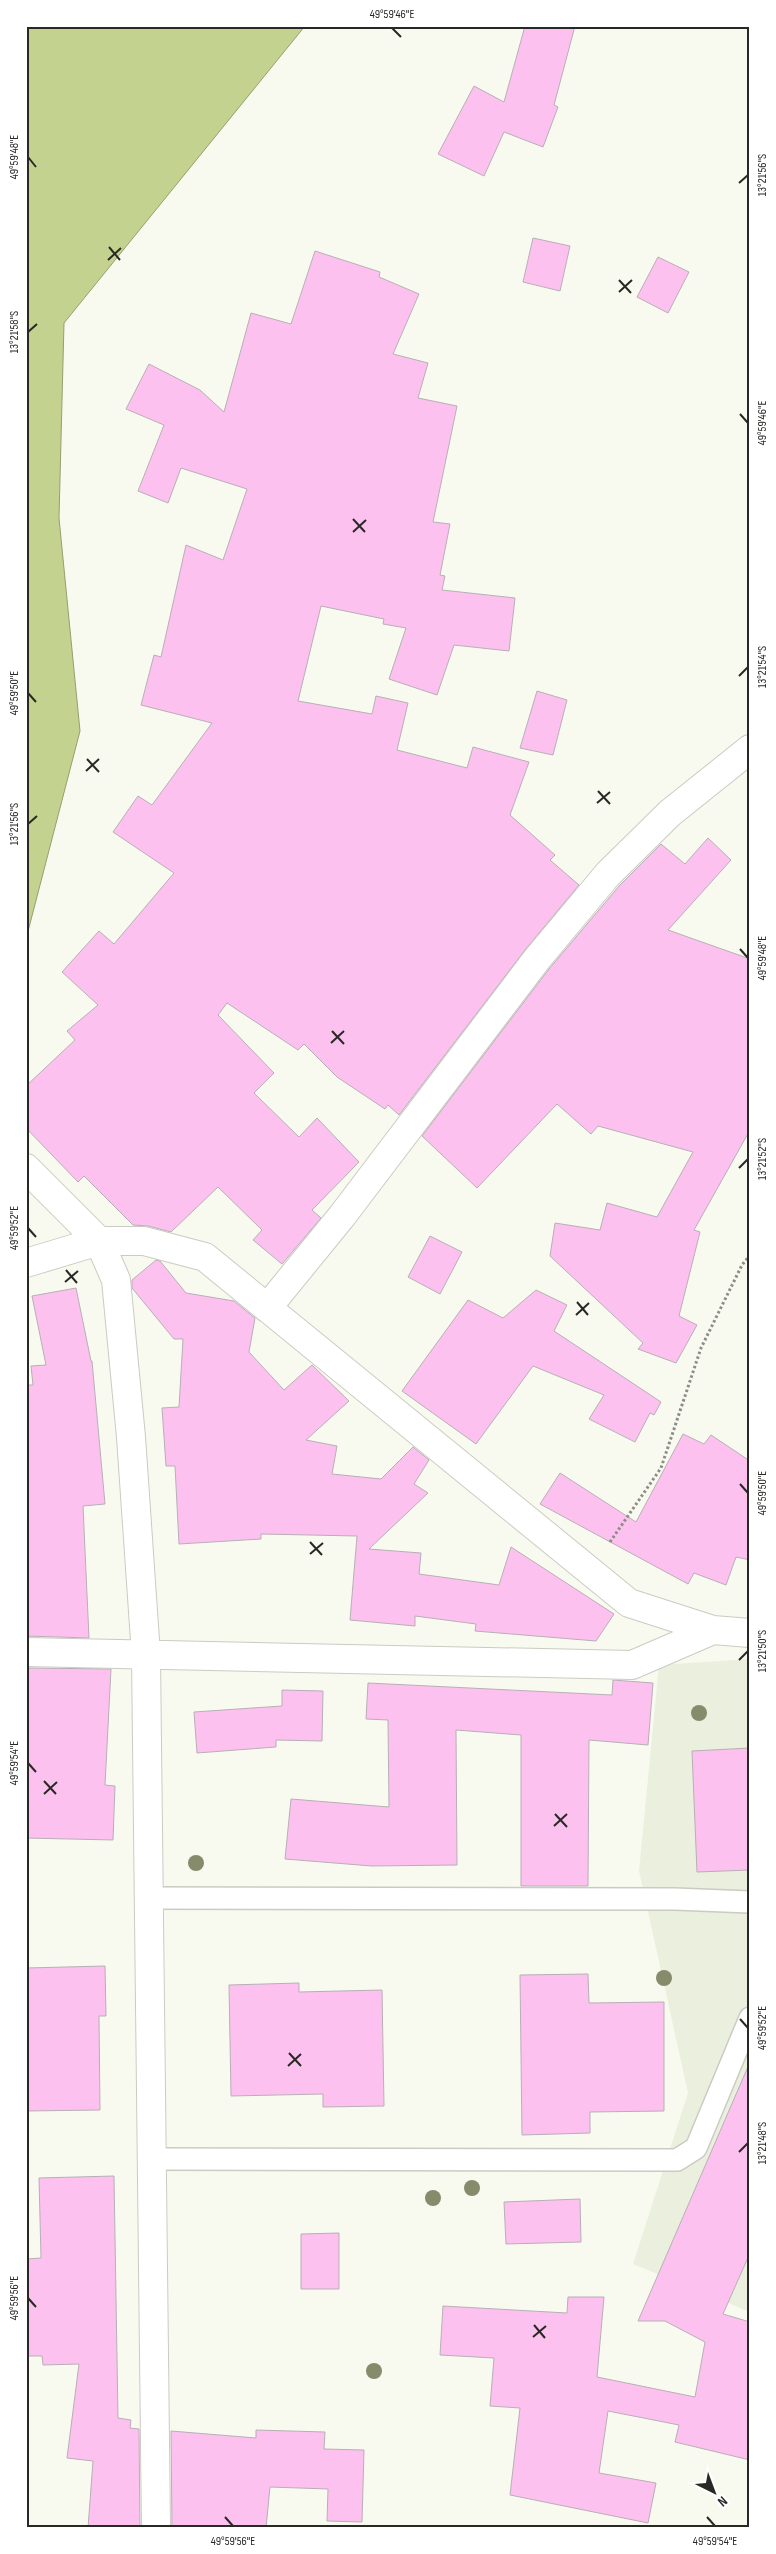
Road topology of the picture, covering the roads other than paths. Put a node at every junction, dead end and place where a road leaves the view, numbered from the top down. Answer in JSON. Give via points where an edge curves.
{"nodes":[{"id":1,"x":750,"y":749,"type":"edge"},
{"id":2,"x":26,"y":1168,"type":"edge"},
{"id":3,"x":99,"y":1241,"type":"junction"},
{"id":4,"x":26,"y":1263,"type":"edge"},
{"id":5,"x":267,"y":1308,"type":"junction"},
{"id":6,"x":714,"y":1630,"type":"junction"},
{"id":7,"x":750,"y":1633,"type":"edge"},
{"id":8,"x":26,"y":1652,"type":"edge"},
{"id":9,"x":146,"y":1655,"type":"junction"},
{"id":10,"x":149,"y":1898,"type":"junction"},
{"id":11,"x":750,"y":1902,"type":"edge"},
{"id":12,"x":750,"y":2018,"type":"edge"},
{"id":13,"x":152,"y":2159,"type":"junction"},
{"id":14,"x":156,"y":2528,"type":"edge"}],
"edges":[{"from":1,"to":5,"type":"street","via":[[670,813],[608,874],[537,959],[342,1216]]},
{"from":2,"to":3,"type":"street"},
{"from":3,"to":4,"type":"street"},
{"from":3,"to":5,"type":"street","via":[[144,1241],[205,1258]]},
{"from":3,"to":9,"type":"street","via":[[116,1280],[138,1518]]},
{"from":5,"to":6,"type":"street","via":[[629,1603]]},
{"from":6,"to":7,"type":"street"},
{"from":6,"to":9,"type":"street","via":[[632,1665]]},
{"from":8,"to":9,"type":"street"},
{"from":9,"to":10,"type":"street"},
{"from":10,"to":11,"type":"lane","via":[[675,1899]]},
{"from":10,"to":13,"type":"street"},
{"from":12,"to":13,"type":"lane","via":[[696,2148],[677,2160]]},
{"from":13,"to":14,"type":"street"}]}
